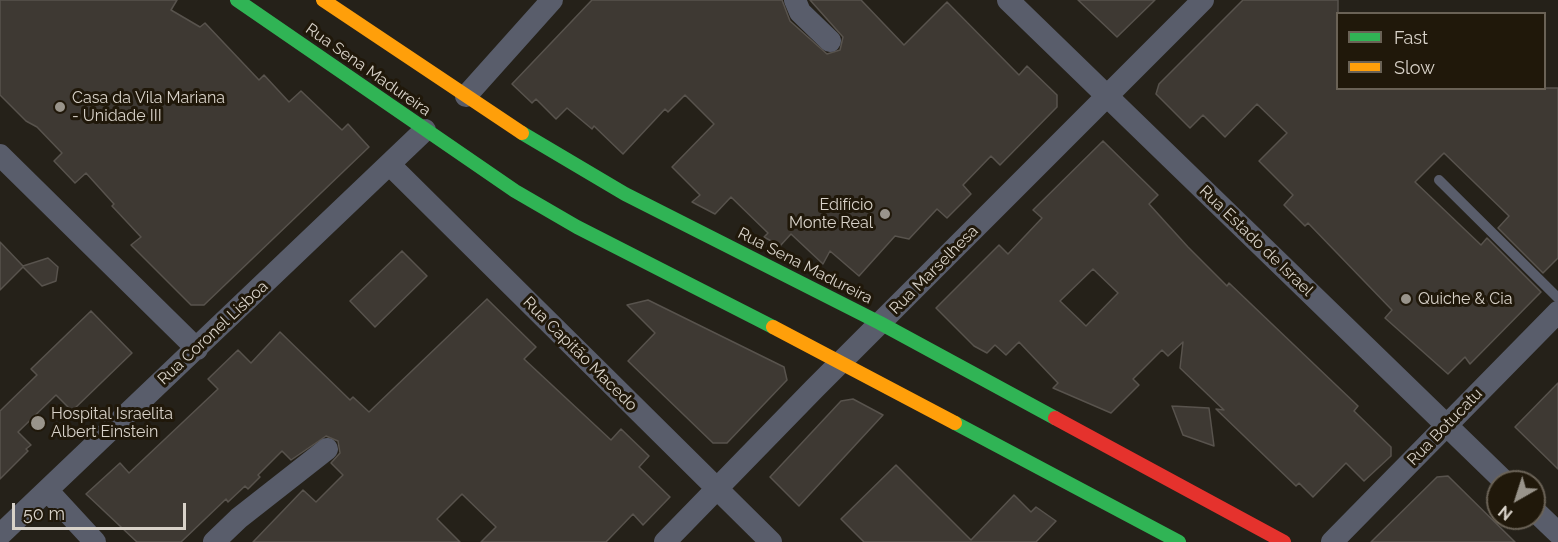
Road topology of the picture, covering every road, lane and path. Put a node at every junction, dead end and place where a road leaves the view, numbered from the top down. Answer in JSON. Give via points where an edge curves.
{"nodes":[{"id":1,"x":237,"y":0,"type":"edge"},
{"id":2,"x":323,"y":0,"type":"edge"},
{"id":3,"x":552,"y":0,"type":"edge"},
{"id":4,"x":795,"y":0,"type":"edge"},
{"id":5,"x":1008,"y":0,"type":"edge"},
{"id":6,"x":1203,"y":0,"type":"edge"},
{"id":7,"x":830,"y":41,"type":"dead end"},
{"id":8,"x":466,"y":96,"type":"junction"},
{"id":9,"x":1108,"y":97,"type":"junction"},
{"id":10,"x":425,"y":130,"type":"junction"},
{"id":11,"x":0,"y":155,"type":"edge"},
{"id":12,"x":390,"y":165,"type":"junction"},
{"id":13,"x":1439,"y":180,"type":"dead end"},
{"id":14,"x":1558,"y":298,"type":"edge"},
{"id":15,"x":1558,"y":312,"type":"edge"},
{"id":16,"x":880,"y":323,"type":"junction"},
{"id":17,"x":197,"y":349,"type":"junction"},
{"id":18,"x":841,"y":362,"type":"junction"},
{"id":19,"x":1445,"y":426,"type":"junction"},
{"id":20,"x":327,"y":449,"type":"dead end"},
{"id":21,"x":1492,"y":470,"type":"edge"},
{"id":22,"x":47,"y":490,"type":"junction"},
{"id":23,"x":717,"y":490,"type":"junction"},
{"id":24,"x":1546,"y":522,"type":"edge"},
{"id":25,"x":1558,"y":533,"type":"edge"},
{"id":26,"x":0,"y":535,"type":"edge"},
{"id":27,"x":95,"y":542,"type":"edge"},
{"id":28,"x":214,"y":542,"type":"edge"},
{"id":29,"x":665,"y":542,"type":"edge"},
{"id":30,"x":771,"y":542,"type":"edge"},
{"id":31,"x":1179,"y":542,"type":"edge"},
{"id":32,"x":1284,"y":542,"type":"edge"},
{"id":33,"x":1332,"y":542,"type":"edge"}],
"edges":[{"from":1,"to":10,"type":"main road","name":"Rua Sena Madureira"},
{"from":2,"to":8,"type":"main road","name":"Rua Sena Madureira"},
{"from":3,"to":8,"type":"street"},
{"from":4,"to":7,"type":"street","via":[[800,12]]},
{"from":5,"to":9,"type":"street","name":"Rua Estado de Israel"},
{"from":6,"to":9,"type":"street","name":"Rua Marselhesa"},
{"from":8,"to":16,"type":"main road","name":"Rua Sena Madureira","via":[[625,195]]},
{"from":9,"to":16,"type":"street","name":"Rua Marselhesa"},
{"from":9,"to":19,"type":"street","name":"Rua Estado de Israel"},
{"from":10,"to":12,"type":"street","name":"Rua Coronel Lisboa"},
{"from":10,"to":18,"type":"main road","name":"Rua Sena Madureira","via":[[515,191],[577,227]]},
{"from":11,"to":17,"type":"street"},
{"from":12,"to":17,"type":"street","name":"Rua Coronel Lisboa"},
{"from":12,"to":23,"type":"street","name":"Rua Capitão Macedo"},
{"from":13,"to":14,"type":"lane"},
{"from":15,"to":19,"type":"street","name":"Rua Botucatu"},
{"from":16,"to":18,"type":"street","name":"Rua Marselhesa"},
{"from":16,"to":32,"type":"main road","name":"Rua Sena Madureira"},
{"from":17,"to":22,"type":"street","name":"Rua Coronel Lisboa"},
{"from":18,"to":23,"type":"street","name":"Rua Marselhesa"},
{"from":18,"to":31,"type":"main road","name":"Rua Sena Madureira"},
{"from":19,"to":21,"type":"street","name":"Rua Estado de Israel"},
{"from":19,"to":33,"type":"street","name":"Rua Botucatu"},
{"from":20,"to":28,"type":"street"},
{"from":22,"to":26,"type":"street","name":"Rua Coronel Lisboa"},
{"from":22,"to":27,"type":"street"},
{"from":23,"to":29,"type":"street","name":"Rua Marselhesa"},
{"from":23,"to":30,"type":"street","name":"Rua Capitão Macedo"},
{"from":24,"to":25,"type":"street"}]}
